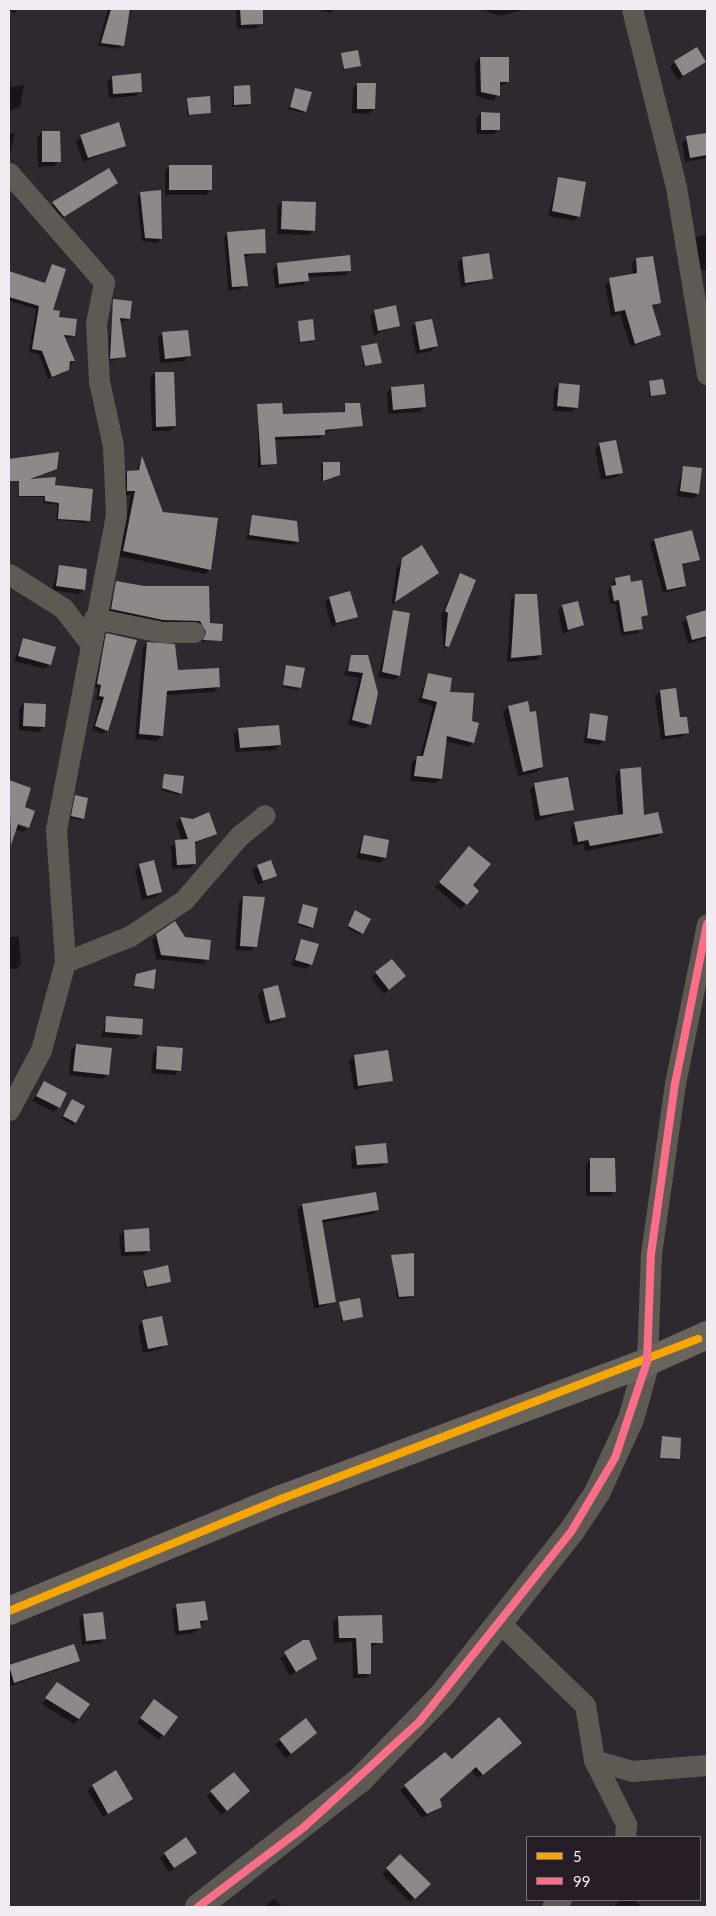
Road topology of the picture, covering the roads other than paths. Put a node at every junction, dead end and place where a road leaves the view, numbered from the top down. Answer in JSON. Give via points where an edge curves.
{"nodes":[{"id":1,"x":632,"y":9,"type":"edge"},
{"id":2,"x":9,"y":173,"type":"edge"},
{"id":3,"x":707,"y":374,"type":"edge"},
{"id":4,"x":9,"y":574,"type":"edge"},
{"id":5,"x":94,"y":618,"type":"junction"},
{"id":6,"x":194,"y":632,"type":"dead end"},
{"id":7,"x":90,"y":643,"type":"junction"},
{"id":8,"x":265,"y":815,"type":"dead end"},
{"id":9,"x":707,"y":924,"type":"edge"},
{"id":10,"x":65,"y":962,"type":"junction"},
{"id":11,"x":9,"y":1110,"type":"edge"},
{"id":12,"x":707,"y":1335,"type":"edge"},
{"id":13,"x":646,"y":1362,"type":"junction"},
{"id":14,"x":9,"y":1611,"type":"edge"},
{"id":15,"x":500,"y":1623,"type":"junction"},
{"id":16,"x":594,"y":1760,"type":"junction"},
{"id":17,"x":707,"y":1764,"type":"edge"},
{"id":18,"x":625,"y":1836,"type":"edge"},
{"id":19,"x":198,"y":1907,"type":"edge"}],
"edges":[{"from":1,"to":3,"type":"street","via":[[676,187]]},
{"from":2,"to":5,"type":"street","via":[[104,282],[96,323],[99,381],[113,446],[116,515]]},
{"from":4,"to":7,"type":"street","via":[[63,608]]},
{"from":5,"to":6,"type":"street","via":[[162,632]]},
{"from":5,"to":7,"type":"street"},
{"from":7,"to":10,"type":"street","via":[[56,829]]},
{"from":8,"to":10,"type":"street","via":[[239,836],[184,900],[130,936]]},
{"from":9,"to":13,"type":"street","via":[[675,1084],[651,1254]]},
{"from":10,"to":11,"type":"street","via":[[41,1050]]},
{"from":12,"to":13,"type":"main road"},
{"from":13,"to":14,"type":"main road","via":[[281,1499]]},
{"from":13,"to":15,"type":"street","via":[[631,1419],[597,1492]]},
{"from":15,"to":16,"type":"street","via":[[585,1705]]},
{"from":15,"to":19,"type":"street","via":[[391,1752],[304,1827]]},
{"from":16,"to":17,"type":"street","via":[[632,1771]]},
{"from":16,"to":18,"type":"street","via":[[626,1824]]}]}
